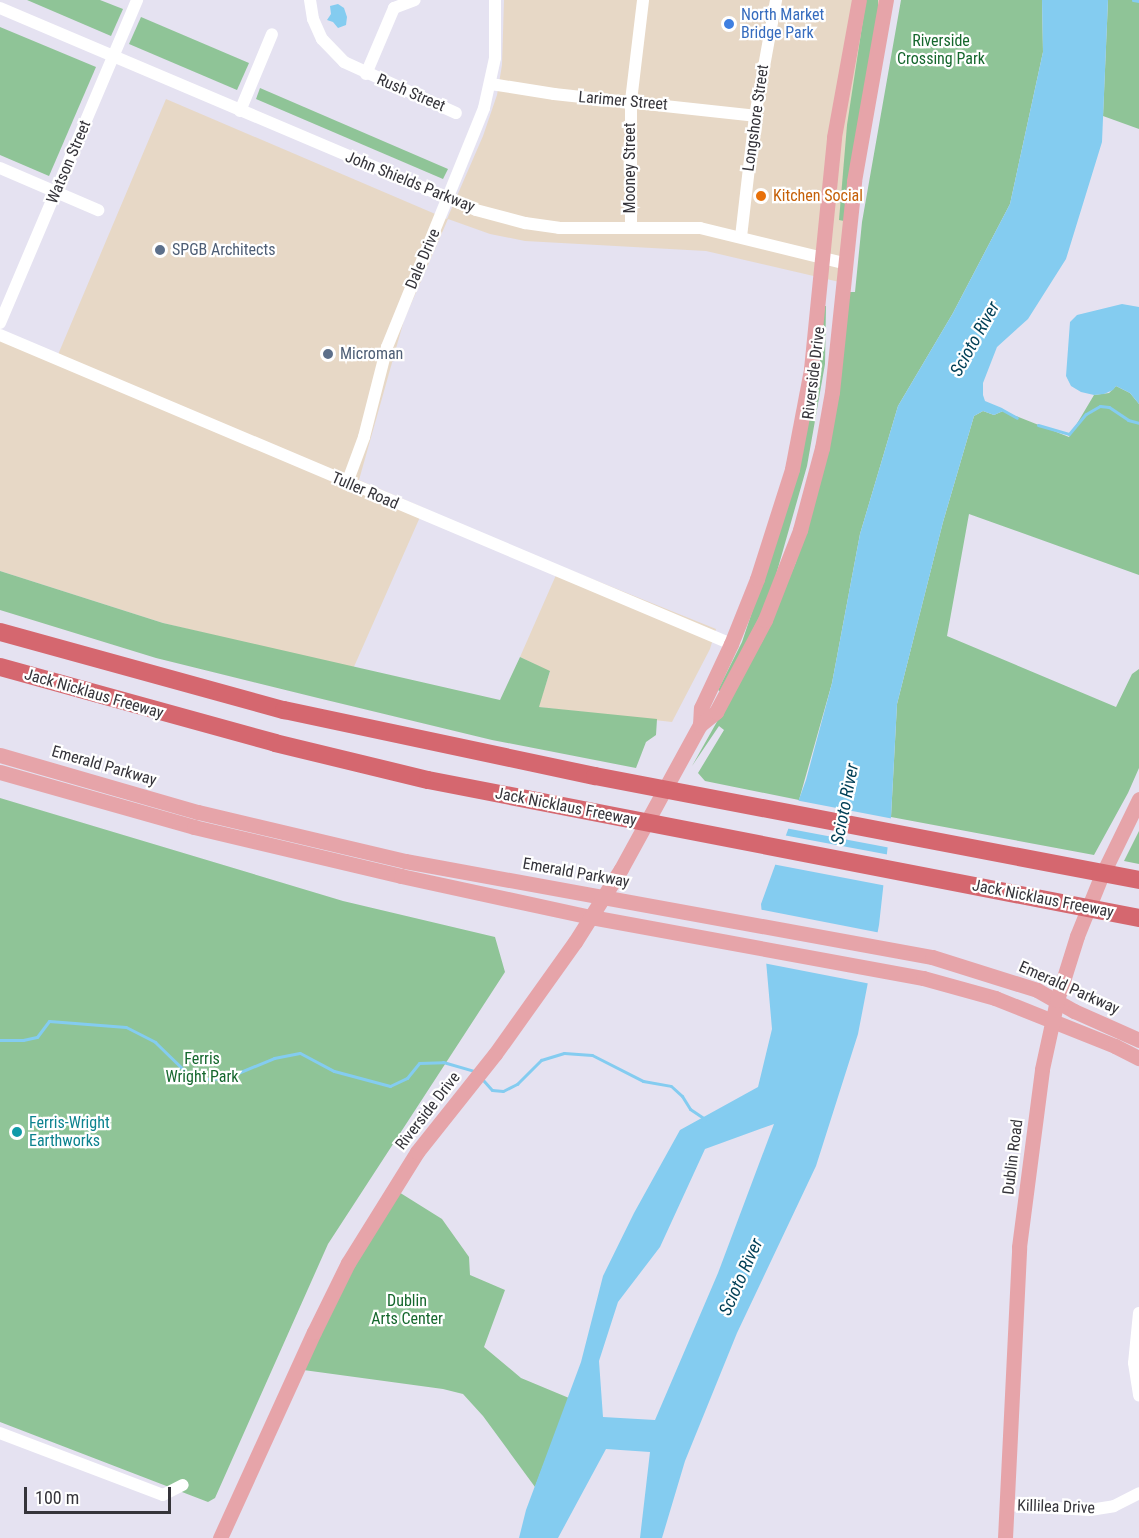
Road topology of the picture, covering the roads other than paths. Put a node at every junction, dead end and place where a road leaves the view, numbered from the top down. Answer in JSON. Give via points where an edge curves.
{"nodes":[{"id":1,"x":137,"y":0,"type":"edge"},
{"id":2,"x":310,"y":0,"type":"edge"},
{"id":3,"x":415,"y":0,"type":"edge"},
{"id":4,"x":495,"y":0,"type":"edge"},
{"id":5,"x":643,"y":0,"type":"edge"},
{"id":6,"x":776,"y":0,"type":"edge"},
{"id":7,"x":859,"y":0,"type":"edge"},
{"id":8,"x":886,"y":0,"type":"edge"},
{"id":9,"x":391,"y":4,"type":"edge"},
{"id":10,"x":0,"y":8,"type":"edge"},
{"id":11,"x":272,"y":34,"type":"dead end"},
{"id":12,"x":114,"y":57,"type":"junction"},
{"id":13,"x":366,"y":74,"type":"junction"},
{"id":14,"x":491,"y":84,"type":"junction"},
{"id":15,"x":631,"y":101,"type":"junction"},
{"id":16,"x":240,"y":111,"type":"junction"},
{"id":17,"x":456,"y":113,"type":"dead end"},
{"id":18,"x":755,"y":116,"type":"junction"},
{"id":19,"x":0,"y":168,"type":"edge"},
{"id":20,"x":57,"y":192,"type":"junction"},
{"id":21,"x":448,"y":199,"type":"junction"},
{"id":22,"x":98,"y":210,"type":"dead end"},
{"id":23,"x":631,"y":228,"type":"junction"},
{"id":24,"x":741,"y":237,"type":"junction"},
{"id":25,"x":821,"y":258,"type":"junction"},
{"id":26,"x":844,"y":263,"type":"junction"},
{"id":27,"x":0,"y":323,"type":"edge"},
{"id":28,"x":0,"y":335,"type":"edge"},
{"id":29,"x":347,"y":483,"type":"junction"},
{"id":30,"x":0,"y":632,"type":"edge"},
{"id":31,"x":731,"y":644,"type":"junction"},
{"id":32,"x":0,"y":667,"type":"edge"},
{"id":33,"x":700,"y":725,"type":"junction"},
{"id":34,"x":0,"y":755,"type":"edge"},
{"id":35,"x":0,"y":771,"type":"edge"},
{"id":36,"x":1139,"y":799,"type":"edge"},
{"id":37,"x":1139,"y":880,"type":"edge"},
{"id":38,"x":603,"y":897,"type":"junction"},
{"id":39,"x":591,"y":917,"type":"junction"},
{"id":40,"x":1139,"y":918,"type":"edge"},
{"id":41,"x":1057,"y":1000,"type":"junction"},
{"id":42,"x":1053,"y":1021,"type":"junction"},
{"id":43,"x":1139,"y":1040,"type":"edge"},
{"id":44,"x":1139,"y":1058,"type":"edge"},
{"id":45,"x":1139,"y":1313,"type":"edge"},
{"id":46,"x":1139,"y":1396,"type":"edge"},
{"id":47,"x":0,"y":1433,"type":"edge"},
{"id":48,"x":183,"y":1485,"type":"dead end"},
{"id":49,"x":1139,"y":1493,"type":"edge"},
{"id":50,"x":1006,"y":1505,"type":"junction"},
{"id":51,"x":220,"y":1538,"type":"edge"},
{"id":52,"x":1005,"y":1538,"type":"edge"}],
"edges":[{"from":1,"to":12,"type":"street","name":"Watson Street"},
{"from":2,"to":13,"type":"street","name":"Rush Street","via":[[316,27],[327,46],[344,63]]},
{"from":3,"to":9,"type":"street"},
{"from":4,"to":14,"type":"street","name":"Dale Drive"},
{"from":5,"to":15,"type":"street","name":"Mooney Street"},
{"from":6,"to":18,"type":"street","name":"Longshore Street"},
{"from":7,"to":25,"type":"main road","name":"Riverside Drive","via":[[834,137]]},
{"from":8,"to":26,"type":"main road","name":"Riverside Drive","via":[[857,160]]},
{"from":9,"to":13,"type":"street","name":"Rush Street"},
{"from":10,"to":12,"type":"street","name":"John Shields Parkway"},
{"from":11,"to":16,"type":"street"},
{"from":12,"to":16,"type":"street","name":"John Shields Parkway"},
{"from":12,"to":20,"type":"street","name":"Watson Street"},
{"from":13,"to":17,"type":"street","name":"Rush Street"},
{"from":14,"to":15,"type":"street","name":"Larimer Street"},
{"from":14,"to":21,"type":"street","name":"Dale Drive"},
{"from":15,"to":18,"type":"street","name":"Larimer Street"},
{"from":15,"to":23,"type":"street","name":"Mooney Street"},
{"from":16,"to":21,"type":"street","name":"John Shields Parkway"},
{"from":18,"to":24,"type":"street","name":"Longshore Street"},
{"from":19,"to":20,"type":"street"},
{"from":20,"to":22,"type":"street"},
{"from":20,"to":27,"type":"street","name":"Watson Street"},
{"from":21,"to":23,"type":"street","name":"John Shields Parkway","via":[[536,225]]},
{"from":21,"to":29,"type":"street","name":"Dale Drive","via":[[387,347],[364,437]]},
{"from":23,"to":24,"type":"street","name":"John Shields Parkway","via":[[690,227]]},
{"from":24,"to":25,"type":"street","name":"John Shields Parkway"},
{"from":25,"to":26,"type":"street","name":"John Shields Parkway"},
{"from":25,"to":31,"type":"main road","name":"Riverside Drive","via":[[810,369],[792,469],[769,545]]},
{"from":26,"to":33,"type":"main road","name":"Riverside Drive","via":[[832,392],[800,530],[780,586],[745,661],[716,712]]},
{"from":28,"to":29,"type":"street","name":"Tuller Road"},
{"from":29,"to":31,"type":"street","name":"Tuller Road"},
{"from":30,"to":37,"type":"highway","name":"Jack Nicklaus Freeway","via":[[284,710],[595,776]]},
{"from":31,"to":33,"type":"main road","name":"Riverside Drive","via":[[701,708]]},
{"from":32,"to":40,"type":"highway","name":"Jack Nicklaus Freeway","via":[[275,743],[428,780]]},
{"from":33,"to":38,"type":"main road","name":"Riverside Drive"},
{"from":34,"to":38,"type":"main road","name":"Emerald Parkway","via":[[198,812],[370,852]]},
{"from":35,"to":39,"type":"main road","name":"Emerald Parkway","via":[[194,827]]},
{"from":36,"to":41,"type":"main road","name":"Dublin Road","via":[[1090,902]]},
{"from":38,"to":39,"type":"main road","name":"Riverside Drive"},
{"from":38,"to":41,"type":"main road","name":"Emerald Parkway","via":[[905,951],[1002,978]]},
{"from":39,"to":42,"type":"main road","name":"Emerald Parkway","via":[[890,970],[995,998]]},
{"from":39,"to":51,"type":"main road","name":"Riverside Drive","via":[[495,1054],[417,1152],[348,1263]]},
{"from":41,"to":42,"type":"main road","name":"Dublin Road"},
{"from":41,"to":43,"type":"main road","name":"Emerald Parkway"},
{"from":42,"to":44,"type":"main road","name":"Emerald Parkway"},
{"from":42,"to":50,"type":"main road","name":"Dublin Road","via":[[1042,1069],[1019,1249]]},
{"from":45,"to":46,"type":"street","via":[[1134,1363]]},
{"from":47,"to":48,"type":"street","via":[[162,1495]]},
{"from":49,"to":50,"type":"street","name":"Killilea Drive","via":[[1114,1506],[1090,1510]]},
{"from":50,"to":52,"type":"main road","name":"Dublin Road"}]}
